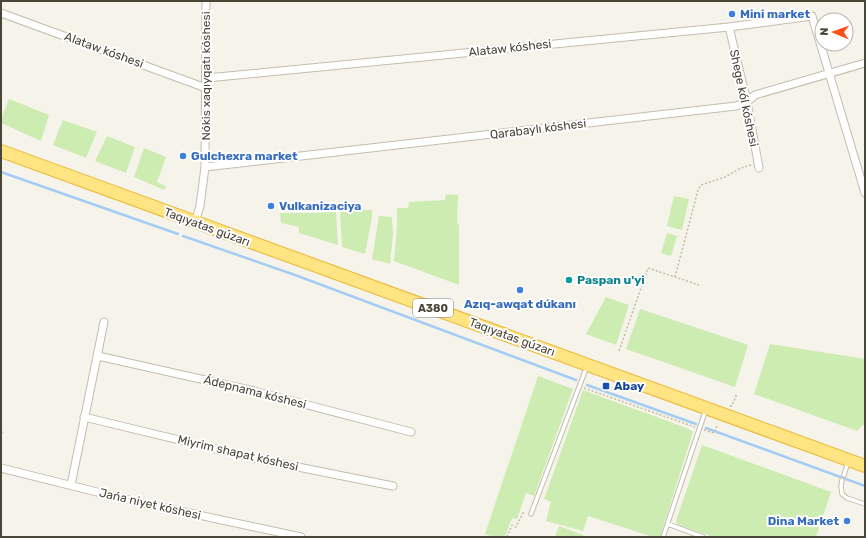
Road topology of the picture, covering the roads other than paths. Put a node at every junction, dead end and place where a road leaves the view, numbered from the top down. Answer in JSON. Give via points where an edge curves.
{"nodes":[{"id":1,"x":206,"y":1,"type":"edge"},
{"id":2,"x":1,"y":13,"type":"edge"},
{"id":3,"x":729,"y":27,"type":"junction"},
{"id":4,"x":865,"y":63,"type":"edge"},
{"id":5,"x":830,"y":73,"type":"junction"},
{"id":6,"x":206,"y":78,"type":"junction"},
{"id":7,"x":206,"y":88,"type":"junction"},
{"id":8,"x":747,"y":102,"type":"junction"},
{"id":9,"x":1,"y":151,"type":"edge"},
{"id":10,"x":758,"y":165,"type":"road end"},
{"id":11,"x":205,"y":168,"type":"junction"},
{"id":12,"x":865,"y":193,"type":"edge"},
{"id":13,"x":195,"y":222,"type":"junction"},
{"id":14,"x":104,"y":322,"type":"dead end"},
{"id":15,"x":98,"y":356,"type":"junction"},
{"id":16,"x":587,"y":365,"type":"junction"},
{"id":17,"x":706,"y":408,"type":"junction"},
{"id":18,"x":84,"y":417,"type":"junction"},
{"id":19,"x":411,"y":432,"type":"dead end"},
{"id":20,"x":849,"y":460,"type":"junction"},
{"id":21,"x":865,"y":466,"type":"edge"},
{"id":22,"x":1,"y":468,"type":"edge"},
{"id":23,"x":844,"y":474,"type":"dead end"},
{"id":24,"x":842,"y":480,"type":"dead end"},
{"id":25,"x":70,"y":485,"type":"junction"},
{"id":26,"x":393,"y":486,"type":"dead end"},
{"id":27,"x":865,"y":504,"type":"edge"},
{"id":28,"x":531,"y":514,"type":"road end"},
{"id":29,"x":668,"y":524,"type":"junction"},
{"id":30,"x":301,"y":537,"type":"edge"},
{"id":31,"x":663,"y":537,"type":"edge"},
{"id":32,"x":703,"y":537,"type":"edge"}],
"edges":[{"from":1,"to":6,"type":"street","name":"Nókis xaqıyqatı kóshesi"},
{"from":2,"to":7,"type":"street","name":"Alataw kóshesi"},
{"from":3,"to":5,"type":"street","name":"Alataw kóshesi","via":[[812,16]]},
{"from":3,"to":6,"type":"street","name":"Alataw kóshesi"},
{"from":3,"to":8,"type":"street","name":"Shege kól kóshesi"},
{"from":4,"to":5,"type":"street","name":"Qarabaylı kóshesi"},
{"from":5,"to":8,"type":"street","name":"Qarabaylı kóshesi","via":[[755,95]]},
{"from":5,"to":12,"type":"street"},
{"from":6,"to":7,"type":"street","name":"Nókis xaqıyqatı kóshesi"},
{"from":7,"to":11,"type":"street","name":"Nókis xaqıyqatı kóshesi"},
{"from":8,"to":10,"type":"street","name":"Shege kól kóshesi"},
{"from":8,"to":11,"type":"street","name":"Qarabaylı kóshesi","via":[[728,107]]},
{"from":9,"to":13,"type":"highway","name":"Taqıyatas gúzarı","number":"A380"},
{"from":11,"to":13,"type":"street","name":"Nókis xaqıyqatı kóshesi","via":[[200,206]]},
{"from":13,"to":16,"type":"highway","name":"Taqıyatas gúzarı","number":"A380"},
{"from":14,"to":15,"type":"street"},
{"from":15,"to":18,"type":"street"},
{"from":15,"to":19,"type":"street","name":"Ádepnama kóshesi","via":[[254,391]]},
{"from":16,"to":17,"type":"highway","name":"Taqıyatas gúzarı","number":"A380"},
{"from":16,"to":28,"type":"lane"},
{"from":17,"to":20,"type":"highway","name":"Taqıyatas gúzarı","number":"A380"},
{"from":17,"to":29,"type":"lane"},
{"from":18,"to":25,"type":"street"},
{"from":18,"to":26,"type":"street","name":"Miyrim shapat kóshesi","via":[[258,459]]},
{"from":20,"to":21,"type":"highway","name":"Taqıyatas gúzarı","number":"A380"},
{"from":20,"to":23,"type":"lane"},
{"from":22,"to":25,"type":"street","name":"Jańa niyet kóshesi"},
{"from":24,"to":27,"type":"lane","via":[[842,494]]},
{"from":25,"to":30,"type":"street","name":"Jańa niyet kóshesi"},
{"from":29,"to":31,"type":"lane"},
{"from":29,"to":32,"type":"lane"}]}
